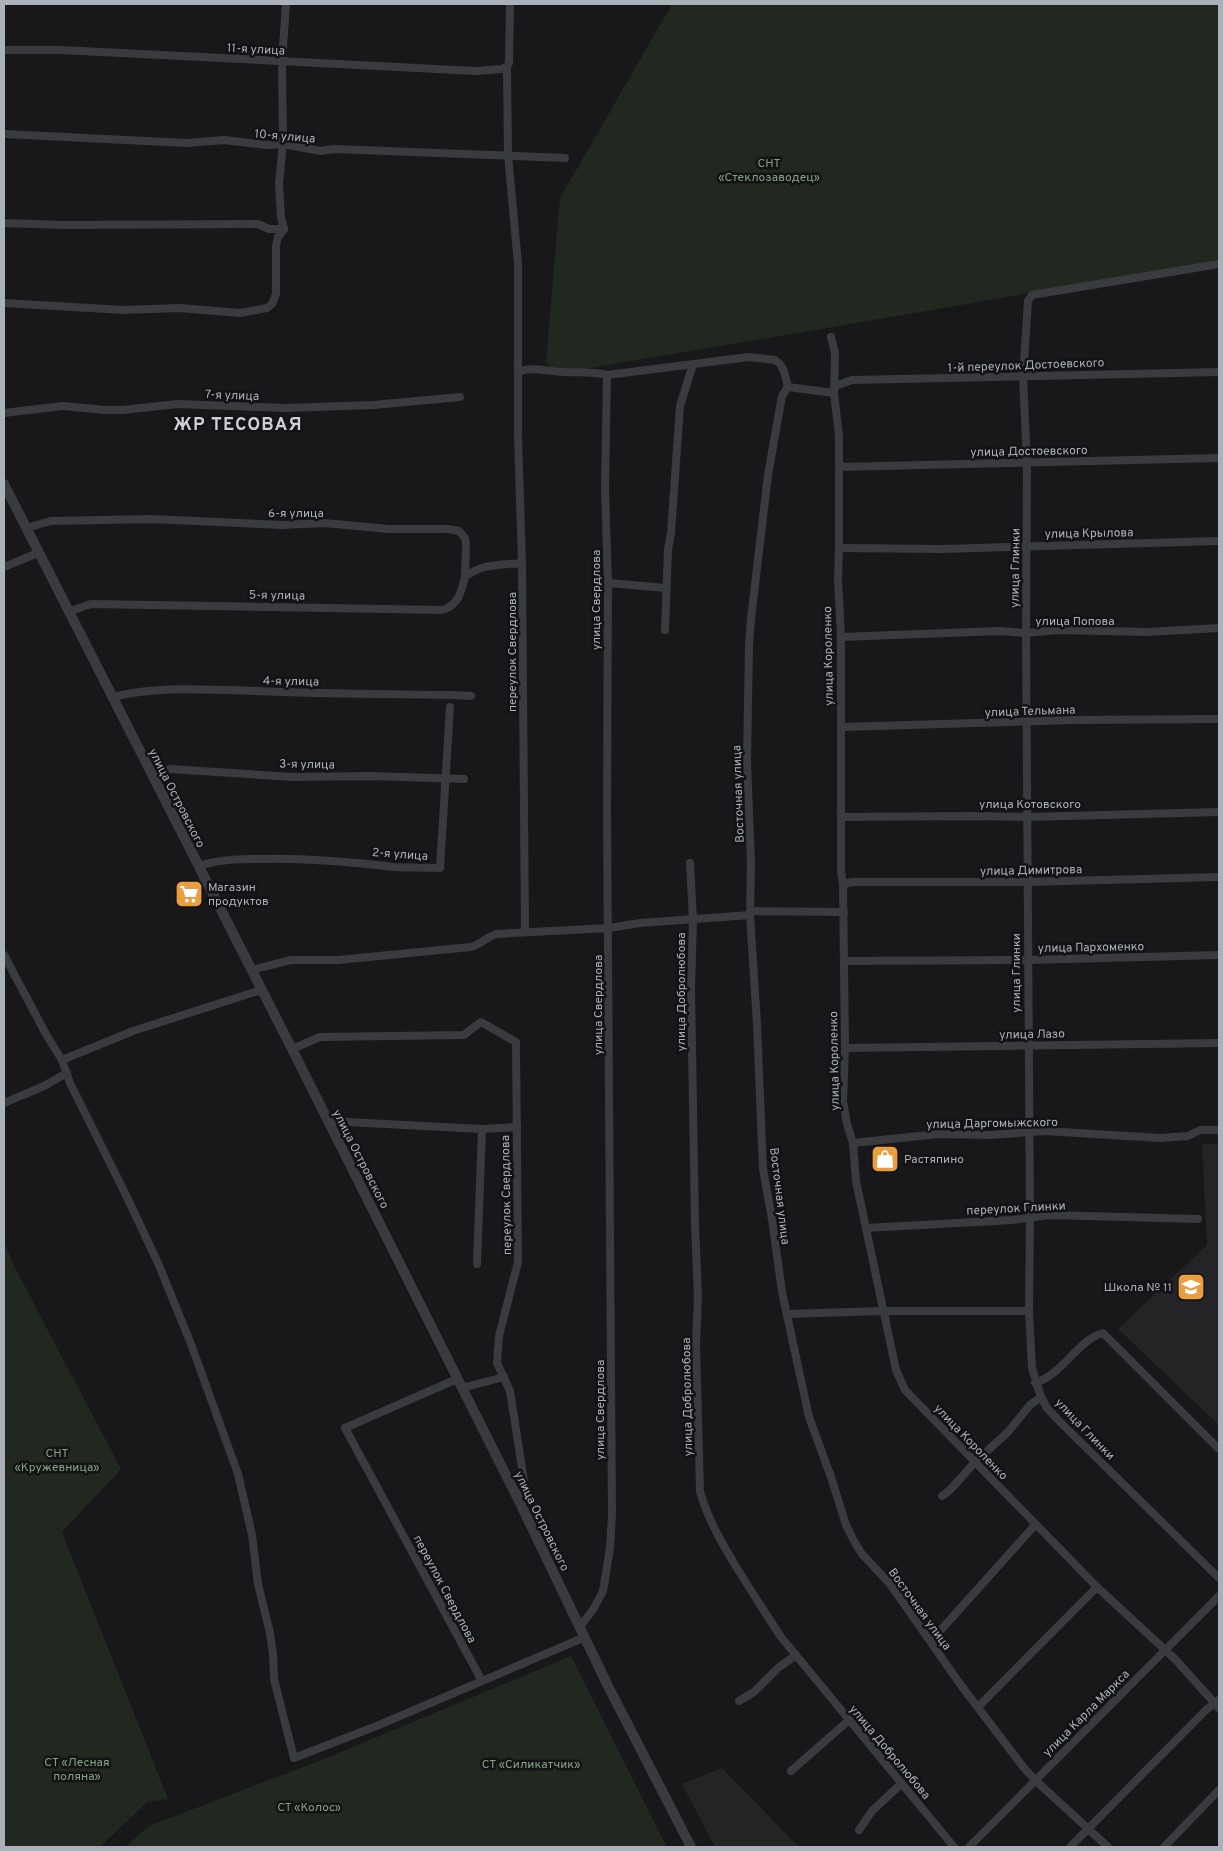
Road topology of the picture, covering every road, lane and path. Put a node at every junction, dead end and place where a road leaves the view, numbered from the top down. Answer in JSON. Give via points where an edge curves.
{"nodes":[{"id":1,"x":286,"y":4,"type":"edge"},
{"id":2,"x":510,"y":4,"type":"edge"},
{"id":3,"x":4,"y":50,"type":"edge"},
{"id":4,"x":282,"y":61,"type":"junction"},
{"id":5,"x":507,"y":67,"type":"junction"},
{"id":6,"x":4,"y":134,"type":"edge"},
{"id":7,"x":283,"y":144,"type":"junction"},
{"id":8,"x":508,"y":155,"type":"junction"},
{"id":9,"x":565,"y":158,"type":"dead end"},
{"id":10,"x":4,"y":223,"type":"edge"},
{"id":11,"x":284,"y":229,"type":"junction"},
{"id":12,"x":1219,"y":264,"type":"edge"},
{"id":13,"x":4,"y":303,"type":"edge"},
{"id":14,"x":831,"y":337,"type":"dead end"},
{"id":15,"x":693,"y":364,"type":"junction"},
{"id":16,"x":518,"y":372,"type":"junction"},
{"id":17,"x":1219,"y":372,"type":"edge"},
{"id":18,"x":607,"y":375,"type":"junction"},
{"id":19,"x":1023,"y":377,"type":"junction"},
{"id":20,"x":788,"y":387,"type":"junction"},
{"id":21,"x":834,"y":389,"type":"junction"},
{"id":22,"x":460,"y":397,"type":"dead end"},
{"id":23,"x":4,"y":413,"type":"edge"},
{"id":24,"x":1219,"y":458,"type":"edge"},
{"id":25,"x":1028,"y":463,"type":"junction"},
{"id":26,"x":839,"y":466,"type":"junction"},
{"id":27,"x":4,"y":484,"type":"edge"},
{"id":28,"x":26,"y":528,"type":"junction"},
{"id":29,"x":1219,"y":541,"type":"edge"},
{"id":30,"x":1027,"y":546,"type":"junction"},
{"id":31,"x":840,"y":548,"type":"junction"},
{"id":32,"x":38,"y":553,"type":"junction"},
{"id":33,"x":522,"y":563,"type":"junction"},
{"id":34,"x":4,"y":567,"type":"edge"},
{"id":35,"x":465,"y":577,"type":"junction"},
{"id":36,"x":608,"y":583,"type":"junction"},
{"id":37,"x":666,"y":588,"type":"junction"},
{"id":38,"x":68,"y":612,"type":"junction"},
{"id":39,"x":1219,"y":628,"type":"edge"},
{"id":40,"x":665,"y":630,"type":"dead end"},
{"id":41,"x":1026,"y":633,"type":"junction"},
{"id":42,"x":840,"y":637,"type":"junction"},
{"id":43,"x":472,"y":696,"type":"dead end"},
{"id":44,"x":112,"y":697,"type":"junction"},
{"id":45,"x":450,"y":707,"type":"dead end"},
{"id":46,"x":1219,"y":718,"type":"edge"},
{"id":47,"x":1027,"y":722,"type":"junction"},
{"id":48,"x":841,"y":727,"type":"junction"},
{"id":49,"x":151,"y":774,"type":"junction"},
{"id":50,"x":446,"y":778,"type":"junction"},
{"id":51,"x":464,"y":779,"type":"dead end"},
{"id":52,"x":1219,"y":812,"type":"edge"},
{"id":53,"x":841,"y":817,"type":"junction"},
{"id":54,"x":1028,"y":817,"type":"junction"},
{"id":55,"x":690,"y":863,"type":"dead end"},
{"id":56,"x":198,"y":866,"type":"junction"},
{"id":57,"x":1219,"y":877,"type":"edge"},
{"id":58,"x":1027,"y":882,"type":"junction"},
{"id":59,"x":843,"y":884,"type":"junction"},
{"id":60,"x":844,"y":912,"type":"junction"},
{"id":61,"x":750,"y":913,"type":"junction"},
{"id":62,"x":693,"y":920,"type":"junction"},
{"id":63,"x":609,"y":928,"type":"junction"},
{"id":64,"x":525,"y":932,"type":"junction"},
{"id":65,"x":4,"y":955,"type":"edge"},
{"id":66,"x":1219,"y":956,"type":"edge"},
{"id":67,"x":1028,"y":960,"type":"junction"},
{"id":68,"x":844,"y":961,"type":"junction"},
{"id":69,"x":251,"y":970,"type":"junction"},
{"id":70,"x":261,"y":990,"type":"junction"},
{"id":71,"x":1219,"y":1042,"type":"edge"},
{"id":72,"x":1028,"y":1046,"type":"junction"},
{"id":73,"x":845,"y":1048,"type":"junction"},
{"id":74,"x":292,"y":1049,"type":"junction"},
{"id":75,"x":62,"y":1060,"type":"junction"},
{"id":76,"x":67,"y":1073,"type":"junction"},
{"id":77,"x":4,"y":1103,"type":"edge"},
{"id":78,"x":328,"y":1121,"type":"junction"},
{"id":79,"x":517,"y":1127,"type":"junction"},
{"id":80,"x":482,"y":1129,"type":"junction"},
{"id":81,"x":1219,"y":1130,"type":"edge"},
{"id":82,"x":1028,"y":1134,"type":"junction"},
{"id":83,"x":853,"y":1143,"type":"junction"},
{"id":84,"x":1030,"y":1217,"type":"junction"},
{"id":85,"x":1198,"y":1219,"type":"dead end"},
{"id":86,"x":866,"y":1228,"type":"junction"},
{"id":87,"x":476,"y":1264,"type":"dead end"},
{"id":88,"x":1029,"y":1310,"type":"junction"},
{"id":89,"x":883,"y":1311,"type":"junction"},
{"id":90,"x":787,"y":1314,"type":"junction"},
{"id":91,"x":504,"y":1376,"type":"junction"},
{"id":92,"x":459,"y":1383,"type":"junction"},
{"id":93,"x":1035,"y":1383,"type":"junction"},
{"id":94,"x":1041,"y":1397,"type":"junction"},
{"id":95,"x":1219,"y":1448,"type":"edge"},
{"id":96,"x":975,"y":1462,"type":"junction"},
{"id":97,"x":942,"y":1496,"type":"dead end"},
{"id":98,"x":519,"y":1501,"type":"junction"},
{"id":99,"x":1035,"y":1525,"type":"junction"},
{"id":100,"x":1219,"y":1578,"type":"edge"},
{"id":101,"x":1097,"y":1587,"type":"junction"},
{"id":102,"x":1219,"y":1596,"type":"edge"},
{"id":103,"x":580,"y":1627,"type":"junction"},
{"id":104,"x":585,"y":1637,"type":"junction"},
{"id":105,"x":931,"y":1640,"type":"junction"},
{"id":106,"x":1166,"y":1650,"type":"junction"},
{"id":107,"x":796,"y":1655,"type":"junction"},
{"id":108,"x":482,"y":1681,"type":"junction"},
{"id":109,"x":738,"y":1701,"type":"dead end"},
{"id":110,"x":1218,"y":1704,"type":"edge"},
{"id":111,"x":978,"y":1708,"type":"junction"},
{"id":112,"x":848,"y":1721,"type":"junction"},
{"id":113,"x":791,"y":1771,"type":"dead end"},
{"id":114,"x":1035,"y":1780,"type":"junction"},
{"id":115,"x":901,"y":1784,"type":"junction"},
{"id":116,"x":1219,"y":1790,"type":"edge"},
{"id":117,"x":1088,"y":1827,"type":"junction"},
{"id":118,"x":859,"y":1830,"type":"dead end"},
{"id":119,"x":692,"y":1847,"type":"edge"},
{"id":120,"x":954,"y":1847,"type":"edge"},
{"id":121,"x":969,"y":1847,"type":"edge"},
{"id":122,"x":1070,"y":1847,"type":"edge"},
{"id":123,"x":1108,"y":1847,"type":"edge"},
{"id":124,"x":1164,"y":1847,"type":"edge"}],
"edges":[{"from":1,"to":4,"type":"street"},
{"from":2,"to":5,"type":"street","name":"переулок Свердлова"},
{"from":3,"to":4,"type":"street","name":"11-я улица"},
{"from":4,"to":5,"type":"street","name":"11-я улица","via":[[476,71]]},
{"from":4,"to":7,"type":"street"},
{"from":5,"to":8,"type":"street","name":"переулок Свердлова"},
{"from":6,"to":7,"type":"street","name":"10-я улица"},
{"from":7,"to":8,"type":"street","name":"10-я улица","via":[[321,150]]},
{"from":7,"to":11,"type":"street","via":[[279,184]]},
{"from":8,"to":9,"type":"street","name":"10-я улица"},
{"from":8,"to":16,"type":"street","name":"переулок Свердлова","via":[[518,264]]},
{"from":10,"to":11,"type":"street","via":[[258,224],[269,229]]},
{"from":11,"to":13,"type":"street","via":[[276,246],[276,294],[267,308],[240,313]]},
{"from":12,"to":19,"type":"street","name":"улица Глинки","via":[[1032,295],[1028,301]]},
{"from":14,"to":21,"type":"street","name":"улица Короленко","via":[[835,353]]},
{"from":15,"to":18,"type":"street"},
{"from":15,"to":20,"type":"street","via":[[741,357],[775,360],[784,371]]},
{"from":15,"to":37,"type":"street","via":[[680,406]]},
{"from":16,"to":18,"type":"street","via":[[527,368]]},
{"from":16,"to":33,"type":"street","name":"переулок Свердлова"},
{"from":17,"to":19,"type":"street","name":"1-й переулок Достоевского"},
{"from":18,"to":36,"type":"street","name":"улица Свердлова","via":[[605,489]]},
{"from":19,"to":21,"type":"street","name":"1-й переулок Достоевского","via":[[852,380]]},
{"from":19,"to":25,"type":"street","name":"улица Глинки"},
{"from":20,"to":21,"type":"street","name":"1-й переулок Достоевского"},
{"from":20,"to":61,"type":"street","name":"Восточная улица","via":[[782,396],[768,476],[749,644]]},
{"from":21,"to":26,"type":"street","name":"улица Короленко"},
{"from":22,"to":23,"type":"street","name":"7-я улица","via":[[363,406],[285,408],[177,404],[106,410],[63,406]]},
{"from":24,"to":25,"type":"street","name":"улица Достоевского"},
{"from":25,"to":26,"type":"street","name":"улица Достоевского"},
{"from":25,"to":30,"type":"street","name":"улица Глинки"},
{"from":26,"to":31,"type":"street","name":"улица Короленко"},
{"from":27,"to":28,"type":"street","name":"улица Островского"},
{"from":28,"to":32,"type":"street","name":"улица Островского"},
{"from":28,"to":35,"type":"street","name":"6-я улица","via":[[51,520],[151,519],[448,529],[459,531],[465,538]]},
{"from":29,"to":30,"type":"street","name":"улица Крылова"},
{"from":30,"to":31,"type":"street","name":"улица Крылова"},
{"from":30,"to":41,"type":"street","name":"улица Глинки"},
{"from":31,"to":42,"type":"street","name":"улица Короленко"},
{"from":32,"to":34,"type":"street"},
{"from":32,"to":38,"type":"street","name":"улица Островского"},
{"from":33,"to":35,"type":"street","via":[[486,566]]},
{"from":33,"to":64,"type":"street","name":"переулок Свердлова"},
{"from":35,"to":38,"type":"street","name":"5-я улица","via":[[458,599],[442,610],[91,604]]},
{"from":36,"to":37,"type":"street"},
{"from":36,"to":63,"type":"street","name":"улица Свердлова"},
{"from":37,"to":40,"type":"street"},
{"from":38,"to":44,"type":"street","name":"улица Островского"},
{"from":39,"to":41,"type":"street","name":"улица Попова"},
{"from":41,"to":42,"type":"street","name":"улица Попова","via":[[1000,631]]},
{"from":41,"to":47,"type":"street","name":"улица Глинки"},
{"from":42,"to":48,"type":"street","name":"улица Короленко"},
{"from":43,"to":44,"type":"street","name":"4-я улица","via":[[186,688],[144,690]]},
{"from":44,"to":49,"type":"street","name":"улица Островского"},
{"from":45,"to":50,"type":"street","name":"2-я улица"},
{"from":46,"to":47,"type":"street","name":"улица Тельмана"},
{"from":47,"to":48,"type":"street","name":"улица Тельмана"},
{"from":47,"to":54,"type":"street","name":"улица Глинки"},
{"from":48,"to":53,"type":"street","name":"улица Короленко"},
{"from":49,"to":50,"type":"street","name":"3-я улица","via":[[170,769],[294,776]]},
{"from":49,"to":56,"type":"street","name":"улица Островского"},
{"from":50,"to":51,"type":"street","name":"3-я улица"},
{"from":50,"to":56,"type":"street","name":"2-я улица","via":[[440,868],[273,859],[214,860]]},
{"from":52,"to":54,"type":"street","name":"улица Котовского"},
{"from":53,"to":54,"type":"street","name":"улица Котовского"},
{"from":53,"to":59,"type":"street","name":"улица Короленко"},
{"from":54,"to":58,"type":"street","name":"улица Глинки"},
{"from":55,"to":62,"type":"street","name":"улица Добролюбова"},
{"from":56,"to":69,"type":"street","name":"улица Островского"},
{"from":57,"to":58,"type":"street","name":"улица Димитрова"},
{"from":58,"to":59,"type":"street","name":"улица Димитрова"},
{"from":58,"to":67,"type":"street","name":"улица Глинки"},
{"from":59,"to":60,"type":"street","name":"улица Короленко"},
{"from":60,"to":61,"type":"street"},
{"from":60,"to":68,"type":"street","name":"улица Короленко"},
{"from":61,"to":62,"type":"street"},
{"from":61,"to":90,"type":"street","name":"Восточная улица","via":[[763,1169]]},
{"from":62,"to":63,"type":"street"},
{"from":62,"to":107,"type":"street","name":"улица Добролюбова","via":[[692,1108],[700,1491],[718,1536],[760,1606]]},
{"from":63,"to":64,"type":"street"},
{"from":63,"to":103,"type":"street","name":"улица Свердлова","via":[[612,1515],[603,1591]]},
{"from":64,"to":69,"type":"street","via":[[496,934],[471,947],[338,960],[291,960]]},
{"from":65,"to":75,"type":"street"},
{"from":66,"to":67,"type":"street","name":"улица Пархоменко"},
{"from":67,"to":68,"type":"street","name":"улица Пархоменко"},
{"from":67,"to":72,"type":"street","name":"улица Глинки"},
{"from":68,"to":73,"type":"street","name":"улица Короленко"},
{"from":69,"to":70,"type":"street","name":"улица Островского"},
{"from":70,"to":74,"type":"street","name":"улица Островского"},
{"from":70,"to":75,"type":"street","via":[[133,1031]]},
{"from":71,"to":72,"type":"street","name":"улица Лазо"},
{"from":72,"to":73,"type":"street","name":"улица Лазо"},
{"from":72,"to":82,"type":"street","name":"улица Глинки"},
{"from":73,"to":83,"type":"street","name":"улица Короленко","via":[[843,1101]]},
{"from":74,"to":78,"type":"street","name":"улица Островского"},
{"from":74,"to":79,"type":"street","name":"переулок Свердлова","via":[[320,1037],[464,1035],[481,1022],[516,1042]]},
{"from":75,"to":76,"type":"street"},
{"from":76,"to":77,"type":"street"},
{"from":76,"to":108,"type":"street","via":[[158,1263],[241,1483],[270,1633],[274,1679],[294,1758]]},
{"from":78,"to":80,"type":"street"},
{"from":78,"to":92,"type":"street","name":"улица Островского"},
{"from":79,"to":80,"type":"street"},
{"from":79,"to":91,"type":"street","name":"переулок Свердлова","via":[[518,1262],[500,1336],[497,1363]]},
{"from":80,"to":87,"type":"street"},
{"from":81,"to":82,"type":"street","name":"улица Даргомыжского","via":[[1200,1130],[1188,1136],[1160,1138],[1045,1132]]},
{"from":82,"to":83,"type":"street","name":"улица Даргомыжского","via":[[938,1134]]},
{"from":82,"to":84,"type":"street","name":"улица Глинки"},
{"from":83,"to":86,"type":"street","name":"улица Короленко","via":[[856,1181]]},
{"from":84,"to":85,"type":"street","name":"переулок Глинки"},
{"from":84,"to":86,"type":"street","name":"переулок Глинки"},
{"from":84,"to":88,"type":"street","name":"улица Глинки"},
{"from":86,"to":89,"type":"street","name":"улица Короленко"},
{"from":88,"to":89,"type":"street"},
{"from":88,"to":93,"type":"street","name":"улица Глинки","via":[[1030,1353]]},
{"from":89,"to":90,"type":"street"},
{"from":89,"to":96,"type":"street","name":"улица Короленко","via":[[896,1370],[905,1390]]},
{"from":90,"to":105,"type":"street","name":"Восточная улица","via":[[807,1410],[846,1525],[862,1554],[890,1584]]},
{"from":91,"to":92,"type":"street"},
{"from":91,"to":98,"type":"street","name":"переулок Свердлова","via":[[510,1391],[525,1487]]},
{"from":92,"to":98,"type":"street","name":"улица Островского"},
{"from":92,"to":108,"type":"street","name":"переулок Свердлова","via":[[346,1428]]},
{"from":93,"to":94,"type":"street","name":"улица Глинки"},
{"from":93,"to":95,"type":"street","via":[[1049,1378],[1091,1338],[1104,1333]]},
{"from":94,"to":96,"type":"street"},
{"from":94,"to":100,"type":"street","name":"улица Глинки","via":[[1060,1422]]},
{"from":96,"to":97,"type":"street"},
{"from":96,"to":99,"type":"street","name":"улица Короленко"},
{"from":98,"to":103,"type":"street","name":"улица Островского"},
{"from":99,"to":101,"type":"street","name":"улица Короленко"},
{"from":99,"to":105,"type":"street"},
{"from":101,"to":106,"type":"street","name":"улица Короленко"},
{"from":101,"to":111,"type":"street"},
{"from":102,"to":106,"type":"street","name":"улица Карла Маркса"},
{"from":103,"to":104,"type":"street","name":"улица Островского"},
{"from":104,"to":108,"type":"street"},
{"from":104,"to":119,"type":"street","name":"улица Островского"},
{"from":105,"to":111,"type":"street","name":"Восточная улица"},
{"from":106,"to":110,"type":"street","name":"улица Короленко"},
{"from":106,"to":114,"type":"street","name":"улица Карла Маркса"},
{"from":107,"to":109,"type":"street","via":[[754,1692]]},
{"from":107,"to":112,"type":"street","name":"улица Добролюбова"},
{"from":110,"to":117,"type":"street"},
{"from":111,"to":114,"type":"street","name":"Восточная улица"},
{"from":112,"to":113,"type":"street"},
{"from":112,"to":115,"type":"street","name":"улица Добролюбова"},
{"from":114,"to":117,"type":"street","name":"Восточная улица"},
{"from":114,"to":121,"type":"street","name":"улица Карла Маркса"},
{"from":115,"to":118,"type":"street","via":[[872,1811]]},
{"from":115,"to":120,"type":"street","name":"улица Добролюбова"},
{"from":116,"to":124,"type":"street"},
{"from":117,"to":122,"type":"street"},
{"from":117,"to":123,"type":"street","name":"Восточная улица"}]}
